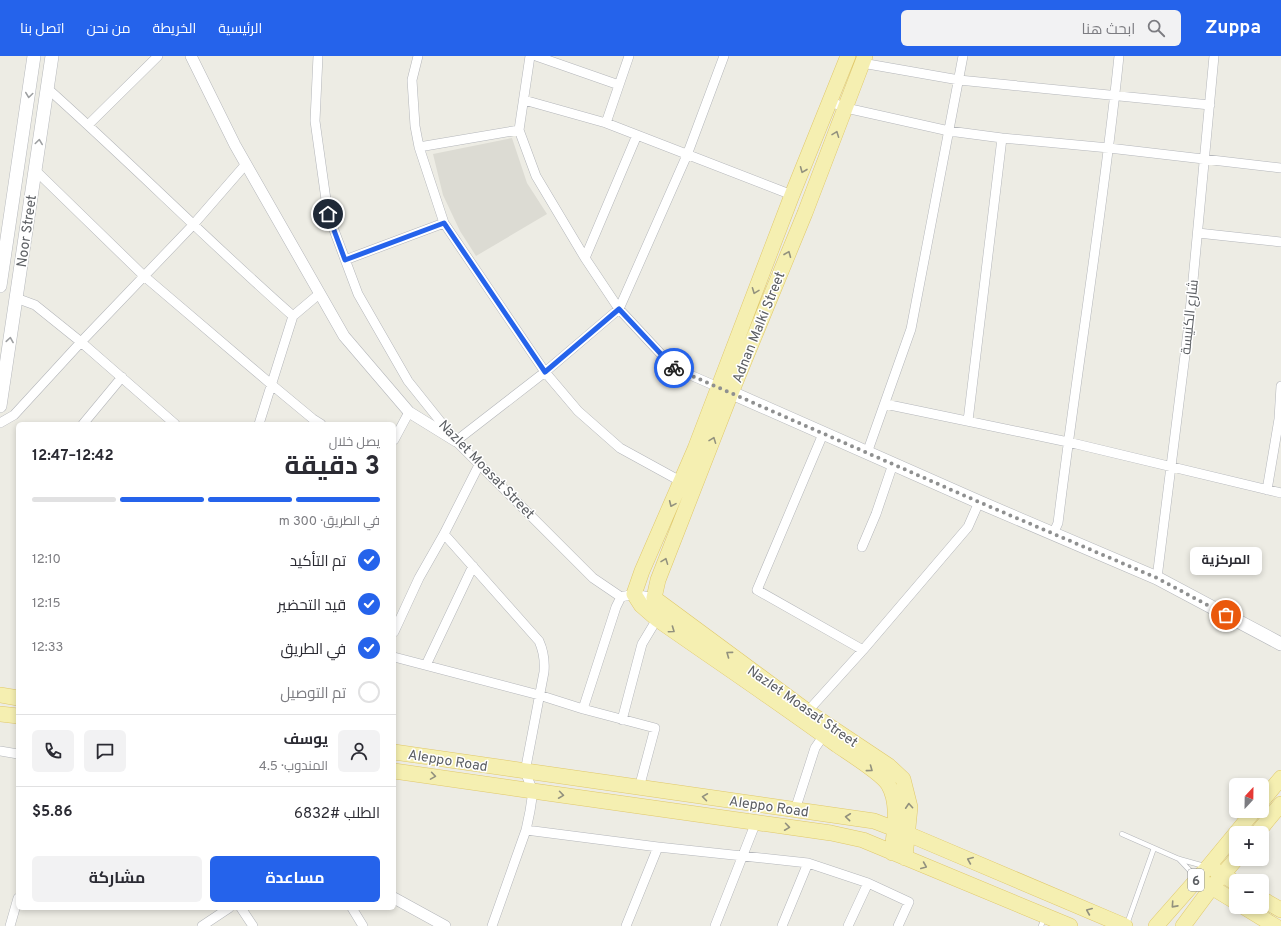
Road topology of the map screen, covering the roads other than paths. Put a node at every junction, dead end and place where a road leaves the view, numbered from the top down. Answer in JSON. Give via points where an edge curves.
{"nodes":[{"id":1,"x":34,"y":56,"type":"edge"},
{"id":2,"x":52,"y":56,"type":"edge"},
{"id":3,"x":158,"y":56,"type":"edge"},
{"id":4,"x":191,"y":56,"type":"edge"},
{"id":5,"x":318,"y":56,"type":"edge"},
{"id":6,"x":418,"y":56,"type":"edge"},
{"id":7,"x":530,"y":56,"type":"edge"},
{"id":8,"x":536,"y":56,"type":"edge"},
{"id":9,"x":630,"y":56,"type":"edge"},
{"id":10,"x":724,"y":56,"type":"edge"},
{"id":11,"x":848,"y":56,"type":"edge"},
{"id":12,"x":963,"y":56,"type":"edge"},
{"id":13,"x":1119,"y":56,"type":"edge"},
{"id":14,"x":1214,"y":56,"type":"edge"},
{"id":15,"x":864,"y":59,"type":"edge"},
{"id":16,"x":959,"y":80,"type":"junction"},
{"id":17,"x":619,"y":85,"type":"junction"},
{"id":18,"x":47,"y":88,"type":"junction"},
{"id":19,"x":1115,"y":95,"type":"junction"},
{"id":20,"x":524,"y":100,"type":"junction"},
{"id":21,"x":830,"y":102,"type":"junction"},
{"id":22,"x":1210,"y":105,"type":"junction"},
{"id":23,"x":846,"y":108,"type":"junction"},
{"id":24,"x":606,"y":123,"type":"junction"},
{"id":25,"x":88,"y":125,"type":"junction"},
{"id":26,"x":519,"y":130,"type":"junction"},
{"id":27,"x":949,"y":131,"type":"junction"},
{"id":28,"x":637,"y":135,"type":"junction"},
{"id":29,"x":1002,"y":138,"type":"junction"},
{"id":30,"x":419,"y":147,"type":"junction"},
{"id":31,"x":1109,"y":148,"type":"junction"},
{"id":32,"x":687,"y":155,"type":"junction"},
{"id":33,"x":1204,"y":158,"type":"junction"},
{"id":34,"x":246,"y":164,"type":"junction"},
{"id":35,"x":1281,"y":168,"type":"edge"},
{"id":36,"x":35,"y":170,"type":"junction"},
{"id":37,"x":792,"y":195,"type":"junction"},
{"id":38,"x":5,"y":223,"type":"edge"},
{"id":39,"x":444,"y":223,"type":"junction"},
{"id":40,"x":194,"y":225,"type":"junction"},
{"id":41,"x":1198,"y":233,"type":"junction"},
{"id":42,"x":1281,"y":242,"type":"edge"},
{"id":43,"x":585,"y":258,"type":"junction"},
{"id":44,"x":345,"y":260,"type":"junction"},
{"id":45,"x":144,"y":276,"type":"junction"},
{"id":46,"x":0,"y":286,"type":"edge"},
{"id":47,"x":319,"y":294,"type":"junction"},
{"id":48,"x":16,"y":298,"type":"junction"},
{"id":49,"x":619,"y":309,"type":"junction"},
{"id":50,"x":292,"y":316,"type":"junction"},
{"id":51,"x":81,"y":342,"type":"junction"},
{"id":52,"x":545,"y":372,"type":"junction"},
{"id":53,"x":122,"y":377,"type":"junction"},
{"id":54,"x":272,"y":385,"type":"junction"},
{"id":55,"x":1281,"y":386,"type":"edge"},
{"id":56,"x":724,"y":390,"type":"junction"},
{"id":57,"x":884,"y":404,"type":"junction"},
{"id":58,"x":0,"y":406,"type":"edge"},
{"id":59,"x":409,"y":412,"type":"junction"},
{"id":60,"x":312,"y":421,"type":"edge"},
{"id":61,"x":968,"y":421,"type":"junction"},
{"id":62,"x":85,"y":422,"type":"edge"},
{"id":63,"x":172,"y":422,"type":"edge"},
{"id":64,"x":260,"y":422,"type":"edge"},
{"id":65,"x":0,"y":423,"type":"edge"},
{"id":66,"x":823,"y":434,"type":"junction"},
{"id":67,"x":396,"y":436,"type":"edge"},
{"id":68,"x":456,"y":441,"type":"junction"},
{"id":69,"x":1068,"y":442,"type":"junction"},
{"id":70,"x":867,"y":453,"type":"junction"},
{"id":71,"x":893,"y":464,"type":"junction"},
{"id":72,"x":479,"y":465,"type":"junction"},
{"id":73,"x":1171,"y":466,"type":"junction"},
{"id":74,"x":682,"y":482,"type":"junction"},
{"id":75,"x":1267,"y":490,"type":"junction"},
{"id":76,"x":1281,"y":493,"type":"edge"},
{"id":77,"x":979,"y":502,"type":"junction"},
{"id":78,"x":444,"y":534,"type":"junction"},
{"id":79,"x":1053,"y":534,"type":"junction"},
{"id":80,"x":862,"y":547,"type":"dead end"},
{"id":81,"x":473,"y":566,"type":"junction"},
{"id":82,"x":1157,"y":578,"type":"junction"},
{"id":83,"x":628,"y":596,"type":"junction"},
{"id":84,"x":654,"y":598,"type":"junction"},
{"id":85,"x":657,"y":620,"type":"junction"},
{"id":86,"x":396,"y":628,"type":"edge"},
{"id":87,"x":1281,"y":644,"type":"edge"},
{"id":88,"x":863,"y":650,"type":"junction"},
{"id":89,"x":396,"y":658,"type":"edge"},
{"id":90,"x":426,"y":665,"type":"junction"},
{"id":91,"x":0,"y":695,"type":"edge"},
{"id":92,"x":539,"y":695,"type":"junction"},
{"id":93,"x":16,"y":698,"type":"edge"},
{"id":94,"x":583,"y":710,"type":"junction"},
{"id":95,"x":807,"y":712,"type":"junction"},
{"id":96,"x":0,"y":714,"type":"edge"},
{"id":97,"x":16,"y":716,"type":"edge"},
{"id":98,"x":622,"y":720,"type":"junction"},
{"id":99,"x":824,"y":735,"type":"junction"},
{"id":100,"x":0,"y":751,"type":"edge"},
{"id":101,"x":396,"y":752,"type":"edge"},
{"id":102,"x":16,"y":754,"type":"edge"},
{"id":103,"x":396,"y":770,"type":"edge"},
{"id":104,"x":524,"y":772,"type":"junction"},
{"id":105,"x":1281,"y":778,"type":"edge"},
{"id":106,"x":640,"y":788,"type":"junction"},
{"id":107,"x":533,"y":792,"type":"junction"},
{"id":108,"x":1269,"y":793,"type":"edge"},
{"id":109,"x":1281,"y":804,"type":"edge"},
{"id":110,"x":795,"y":810,"type":"junction"},
{"id":111,"x":1248,"y":818,"type":"edge"},
{"id":112,"x":756,"y":822,"type":"junction"},
{"id":113,"x":1242,"y":826,"type":"edge"},
{"id":114,"x":1263,"y":826,"type":"edge"},
{"id":115,"x":526,"y":830,"type":"junction"},
{"id":116,"x":901,"y":831,"type":"junction"},
{"id":117,"x":1122,"y":834,"type":"dead end"},
{"id":118,"x":1229,"y":842,"type":"edge"},
{"id":119,"x":658,"y":848,"type":"junction"},
{"id":120,"x":1154,"y":848,"type":"junction"},
{"id":121,"x":743,"y":856,"type":"junction"},
{"id":122,"x":898,"y":856,"type":"junction"},
{"id":123,"x":1179,"y":859,"type":"junction"},
{"id":124,"x":808,"y":864,"type":"junction"},
{"id":125,"x":1230,"y":866,"type":"edge"},
{"id":126,"x":1208,"y":867,"type":"junction"},
{"id":127,"x":1223,"y":875,"type":"junction"},
{"id":128,"x":1197,"y":879,"type":"junction"},
{"id":129,"x":1229,"y":879,"type":"edge"},
{"id":130,"x":868,"y":883,"type":"junction"},
{"id":131,"x":1212,"y":887,"type":"junction"},
{"id":132,"x":1229,"y":898,"type":"edge"},
{"id":133,"x":396,"y":899,"type":"edge"},
{"id":134,"x":1269,"y":903,"type":"edge"},
{"id":135,"x":16,"y":905,"type":"edge"},
{"id":136,"x":226,"y":910,"type":"edge"},
{"id":137,"x":242,"y":910,"type":"edge"},
{"id":138,"x":353,"y":910,"type":"edge"},
{"id":139,"x":1281,"y":910,"type":"edge"},
{"id":140,"x":1255,"y":914,"type":"edge"},
{"id":141,"x":1043,"y":921,"type":"edge"},
{"id":142,"x":10,"y":926,"type":"edge"},
{"id":143,"x":202,"y":926,"type":"edge"},
{"id":144,"x":253,"y":926,"type":"edge"},
{"id":145,"x":363,"y":926,"type":"edge"},
{"id":146,"x":445,"y":926,"type":"edge"},
{"id":147,"x":492,"y":926,"type":"edge"},
{"id":148,"x":626,"y":926,"type":"edge"},
{"id":149,"x":715,"y":926,"type":"edge"},
{"id":150,"x":782,"y":926,"type":"edge"},
{"id":151,"x":848,"y":926,"type":"edge"},
{"id":152,"x":898,"y":926,"type":"edge"},
{"id":153,"x":1070,"y":926,"type":"edge"},
{"id":154,"x":1126,"y":926,"type":"edge"},
{"id":155,"x":1156,"y":926,"type":"edge"},
{"id":156,"x":1183,"y":926,"type":"edge"},
{"id":157,"x":1275,"y":926,"type":"edge"}],
"edges":[{"from":1,"to":38,"type":"main road","name":"Noor Street","one_way":true},
{"from":2,"to":18,"type":"main road","name":"Noor Street"},
{"from":3,"to":25,"type":"street"},
{"from":4,"to":34,"type":"street"},
{"from":5,"to":44,"type":"street","name":"Nazlet Moasat Street","via":[[315,121],[328,214]]},
{"from":6,"to":30,"type":"street","via":[[412,80]]},
{"from":7,"to":20,"type":"street"},
{"from":8,"to":17,"type":"street"},
{"from":9,"to":17,"type":"street"},
{"from":10,"to":32,"type":"street"},
{"from":11,"to":21,"type":"main road","name":"Adnan Malki Street"},
{"from":12,"to":16,"type":"street"},
{"from":13,"to":19,"type":"street"},
{"from":14,"to":22,"type":"street","name":"شارع الكنيسة"},
{"from":15,"to":16,"type":"street"},
{"from":15,"to":23,"type":"main road","name":"Adnan Malki Street"},
{"from":16,"to":19,"type":"street"},
{"from":16,"to":27,"type":"street"},
{"from":17,"to":24,"type":"street"},
{"from":18,"to":25,"type":"street"},
{"from":36,"to":18,"type":"main road","name":"Noor Street","one_way":true},
{"from":19,"to":22,"type":"street"},
{"from":19,"to":31,"type":"street"},
{"from":20,"to":24,"type":"street"},
{"from":20,"to":26,"type":"street"},
{"from":21,"to":23,"type":"street"},
{"from":21,"to":37,"type":"main road","name":"Adnan Malki Street","one_way":true},
{"from":22,"to":33,"type":"street","name":"شارع الكنيسة"},
{"from":23,"to":27,"type":"street"},
{"from":56,"to":23,"type":"main road","name":"Adnan Malki Street","one_way":true,"via":[[805,213]]},
{"from":24,"to":28,"type":"street"},
{"from":25,"to":40,"type":"street"},
{"from":26,"to":30,"type":"street"},
{"from":26,"to":43,"type":"street","via":[[536,176]]},
{"from":27,"to":29,"type":"street"},
{"from":27,"to":57,"type":"street","via":[[911,329]]},
{"from":28,"to":32,"type":"street"},
{"from":28,"to":43,"type":"street"},
{"from":29,"to":31,"type":"street"},
{"from":29,"to":61,"type":"street"},
{"from":30,"to":39,"type":"street"},
{"from":31,"to":33,"type":"street"},
{"from":31,"to":69,"type":"street"},
{"from":32,"to":37,"type":"street"},
{"from":32,"to":49,"type":"street"},
{"from":33,"to":35,"type":"street"},
{"from":33,"to":41,"type":"street","name":"شارع الكنيسة"},
{"from":34,"to":40,"type":"street"},
{"from":34,"to":47,"type":"street"},
{"from":36,"to":45,"type":"street"},
{"from":36,"to":48,"type":"main road","name":"Noor Street"},
{"from":37,"to":56,"type":"main road","name":"Adnan Malki Street","one_way":true},
{"from":38,"to":46,"type":"main road","name":"Noor Street"},
{"from":39,"to":44,"type":"street"},
{"from":39,"to":52,"type":"street"},
{"from":40,"to":45,"type":"street"},
{"from":40,"to":50,"type":"street"},
{"from":41,"to":42,"type":"street"},
{"from":41,"to":73,"type":"street","name":"شارع الكنيسة"},
{"from":43,"to":49,"type":"street"},
{"from":44,"to":68,"type":"street","name":"Nazlet Moasat Street","via":[[358,294],[408,381]]},
{"from":45,"to":51,"type":"street"},
{"from":45,"to":54,"type":"street"},
{"from":47,"to":50,"type":"street"},
{"from":47,"to":59,"type":"street","via":[[344,336]]},
{"from":48,"to":51,"type":"street","via":[[36,305]]},
{"from":58,"to":48,"type":"main road","name":"Noor Street","one_way":true},
{"from":49,"to":52,"type":"street"},
{"from":49,"to":56,"type":"street","via":[[674,368]]},
{"from":50,"to":54,"type":"street"},
{"from":51,"to":53,"type":"street"},
{"from":51,"to":65,"type":"street","via":[[14,416]]},
{"from":52,"to":68,"type":"street"},
{"from":52,"to":74,"type":"street","via":[[578,411],[620,448]]},
{"from":53,"to":62,"type":"street"},
{"from":53,"to":63,"type":"street"},
{"from":54,"to":60,"type":"street"},
{"from":54,"to":64,"type":"street"},
{"from":55,"to":75,"type":"street","via":[[1279,419]]},
{"from":56,"to":66,"type":"main road"},
{"from":56,"to":74,"type":"main road","name":"Adnan Malki Street"},
{"from":84,"to":56,"type":"main road","name":"Adnan Malki Street","one_way":true},
{"from":57,"to":61,"type":"street"},
{"from":57,"to":70,"type":"street"},
{"from":59,"to":67,"type":"street"},
{"from":59,"to":68,"type":"street"},
{"from":61,"to":69,"type":"street"},
{"from":66,"to":70,"type":"main road"},
{"from":66,"to":88,"type":"street","via":[[757,590]]},
{"from":68,"to":72,"type":"street","name":"Nazlet Moasat Street"},
{"from":69,"to":73,"type":"street"},
{"from":69,"to":79,"type":"street","via":[[1058,523]]},
{"from":70,"to":71,"type":"main road"},
{"from":71,"to":77,"type":"main road"},
{"from":71,"to":80,"type":"street"},
{"from":72,"to":78,"type":"street"},
{"from":72,"to":83,"type":"street","name":"Nazlet Moasat Street","via":[[593,578]]},
{"from":73,"to":75,"type":"street"},
{"from":73,"to":82,"type":"street","name":"شارع الكنيسة"},
{"from":74,"to":83,"type":"main road","name":"Adnan Malki Street","one_way":true},
{"from":75,"to":76,"type":"street"},
{"from":77,"to":79,"type":"main road"},
{"from":77,"to":88,"type":"street","via":[[968,527]]},
{"from":78,"to":81,"type":"street"},
{"from":78,"to":86,"type":"street","via":[[419,578]]},
{"from":79,"to":82,"type":"main road"},
{"from":81,"to":90,"type":"street"},
{"from":81,"to":92,"type":"street","via":[[539,641],[545,658]]},
{"from":82,"to":87,"type":"main road"},
{"from":83,"to":84,"type":"street","name":"Nazlet Moasat Street"},
{"from":83,"to":85,"type":"main road","name":"Nazlet Moasat Street"},
{"from":83,"to":94,"type":"street","via":[[616,607]]},
{"from":95,"to":84,"type":"main road","name":"Nazlet Moasat Street","one_way":true},
{"from":85,"to":98,"type":"street","via":[[642,644]]},
{"from":85,"to":99,"type":"main road","name":"Nazlet Moasat Street","one_way":true},
{"from":88,"to":95,"type":"street"},
{"from":89,"to":90,"type":"street"},
{"from":90,"to":92,"type":"street"},
{"from":91,"to":93,"type":"main road"},
{"from":92,"to":94,"type":"street"},
{"from":92,"to":104,"type":"street"},
{"from":94,"to":98,"type":"street"},
{"from":116,"to":95,"type":"main road","name":"Nazlet Moasat Street","one_way":true,"via":[[910,807],[903,779],[889,766]]},
{"from":96,"to":97,"type":"main road"},
{"from":98,"to":106,"type":"street","via":[[655,728]]},
{"from":99,"to":110,"type":"street","via":[[815,748]]},
{"from":99,"to":116,"type":"main road","name":"Nazlet Moasat Street","one_way":true,"via":[[888,784]]},
{"from":100,"to":102,"type":"street"},
{"from":101,"to":104,"type":"main road","name":"Aleppo Road"},
{"from":103,"to":107,"type":"main road","name":"Aleppo Road","one_way":true},
{"from":104,"to":106,"type":"main road","name":"Aleppo Road"},
{"from":104,"to":107,"type":"street"},
{"from":105,"to":108,"type":"main road"},
{"from":110,"to":106,"type":"main road","name":"Aleppo Road","one_way":true},
{"from":107,"to":112,"type":"main road","name":"Aleppo Road","one_way":true},
{"from":107,"to":115,"type":"street"},
{"from":109,"to":114,"type":"main road"},
{"from":116,"to":110,"type":"main road","name":"Aleppo Road","one_way":true,"via":[[863,818]]},
{"from":111,"to":113,"type":"main road","number":"6"},
{"from":112,"to":121,"type":"street"},
{"from":112,"to":122,"type":"main road","name":"Aleppo Road","one_way":true,"via":[[863,840]]},
{"from":115,"to":119,"type":"street"},
{"from":115,"to":147,"type":"street"},
{"from":116,"to":122,"type":"main road","name":"Nazlet Moasat Street"},
{"from":154,"to":116,"type":"main road","name":"Aleppo Road","one_way":true},
{"from":117,"to":120,"type":"lane"},
{"from":118,"to":126,"type":"main road","number":"6"},
{"from":119,"to":121,"type":"street"},
{"from":119,"to":148,"type":"street"},
{"from":120,"to":123,"type":"lane"},
{"from":120,"to":154,"type":"lane"},
{"from":121,"to":124,"type":"street"},
{"from":121,"to":149,"type":"street"},
{"from":122,"to":141,"type":"main road","name":"Aleppo Road","one_way":true},
{"from":123,"to":126,"type":"lane"},
{"from":123,"to":128,"type":"lane"},
{"from":124,"to":130,"type":"street"},
{"from":124,"to":150,"type":"street"},
{"from":125,"to":127,"type":"main road","number":"6"},
{"from":126,"to":127,"type":"main road"},
{"from":126,"to":128,"type":"main road","number":"6"},
{"from":127,"to":129,"type":"main road"},
{"from":127,"to":131,"type":"main road","number":"6"},
{"from":128,"to":131,"type":"main road"},
{"from":128,"to":155,"type":"main road","number":"6","one_way":true},
{"from":130,"to":151,"type":"street"},
{"from":130,"to":152,"type":"street","via":[[909,902]]},
{"from":131,"to":132,"type":"main road"},
{"from":131,"to":156,"type":"main road","number":"6"},
{"from":133,"to":146,"type":"street"},
{"from":134,"to":139,"type":"main road"},
{"from":135,"to":142,"type":"street"},
{"from":136,"to":143,"type":"street"},
{"from":137,"to":144,"type":"street"},
{"from":138,"to":145,"type":"street"},
{"from":140,"to":157,"type":"main road"},
{"from":141,"to":153,"type":"main road","name":"Aleppo Road"}]}
